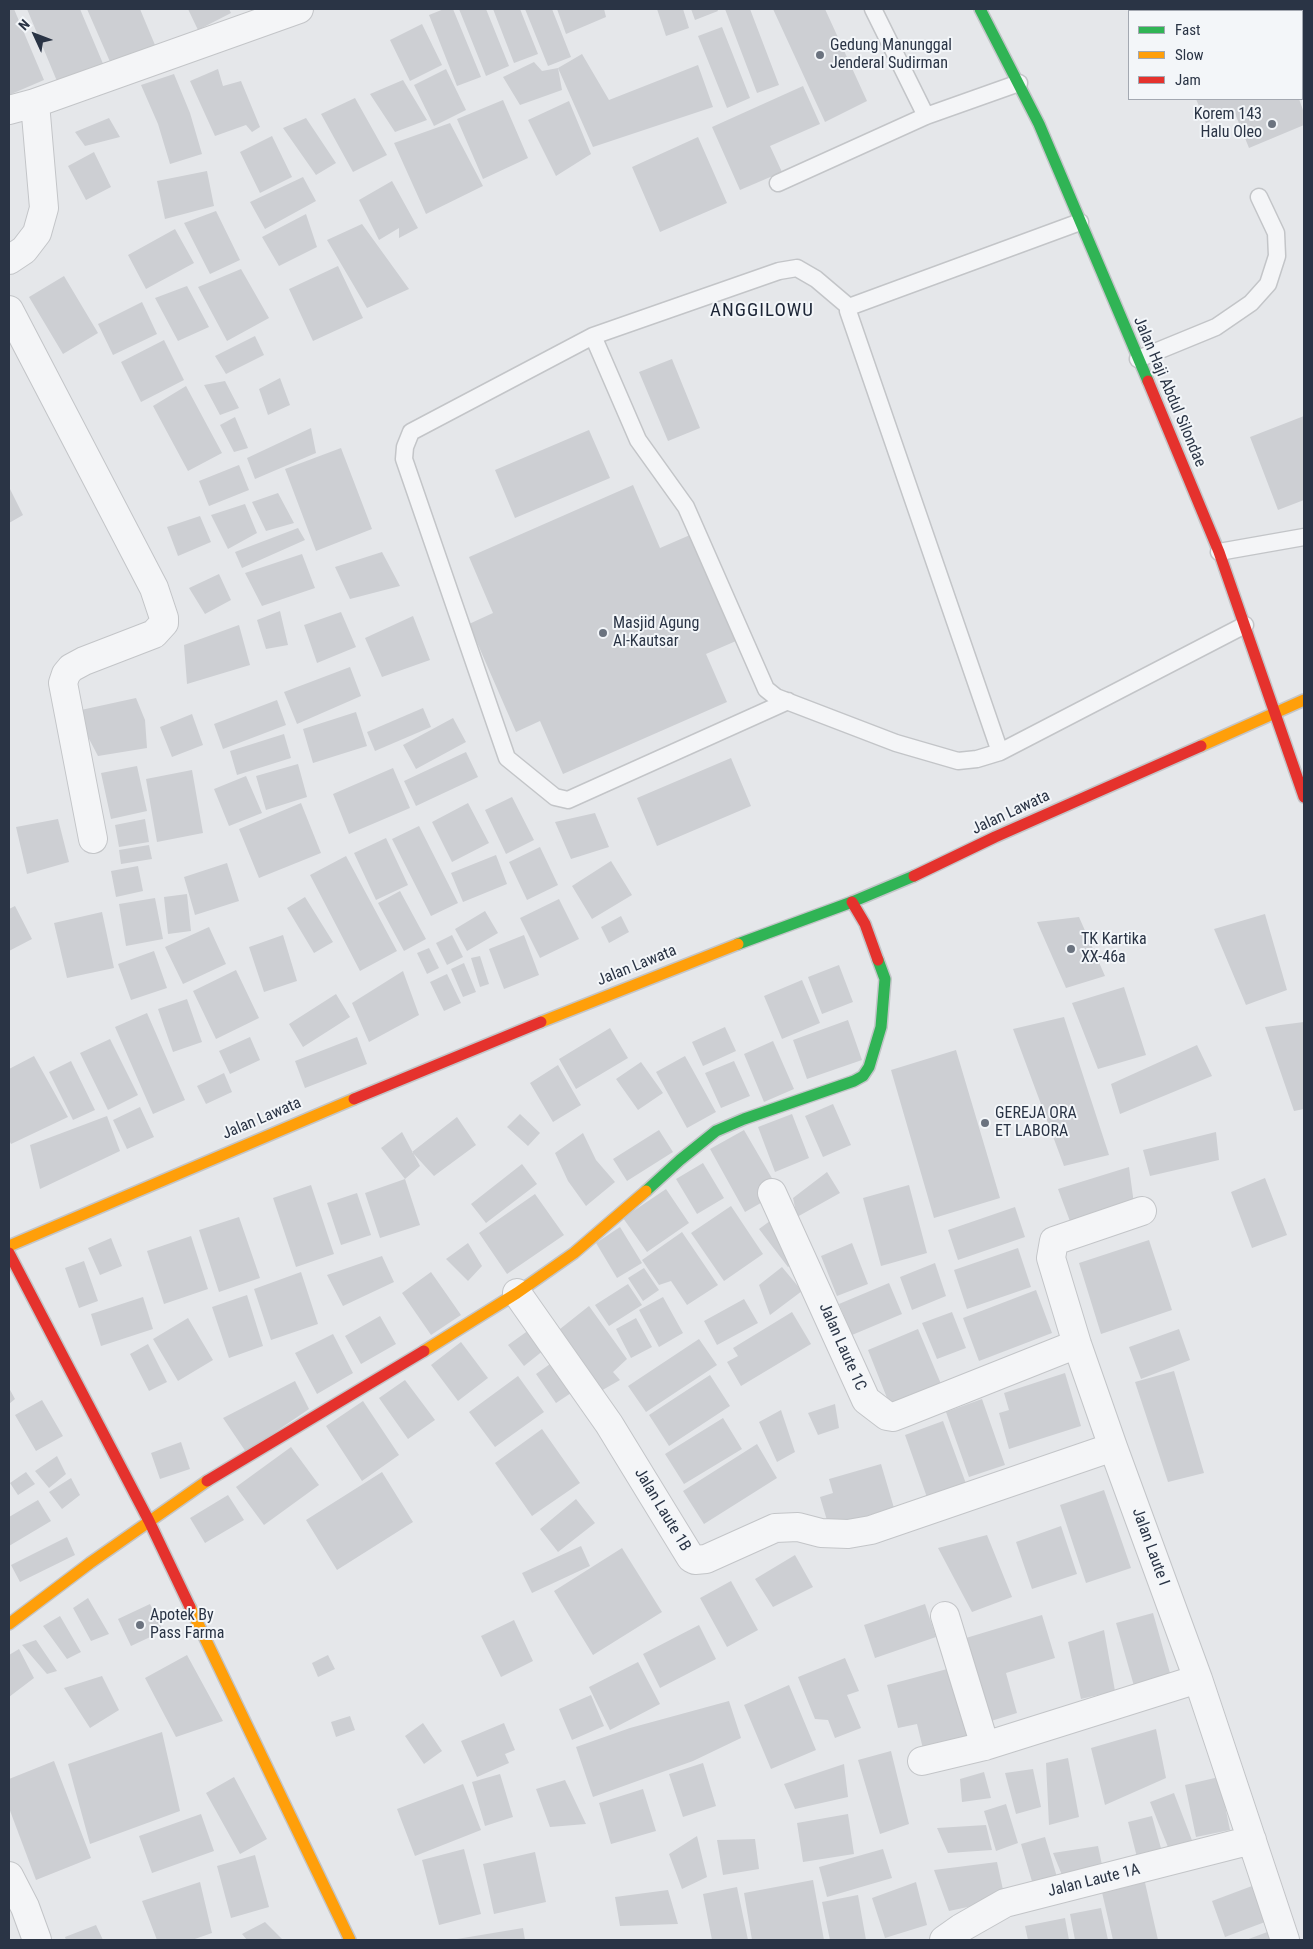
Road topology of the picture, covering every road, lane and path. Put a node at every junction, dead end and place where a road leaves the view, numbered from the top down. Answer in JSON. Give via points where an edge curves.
{"nodes":[{"id":1,"x":299,"y":9,"type":"edge"},
{"id":2,"x":873,"y":9,"type":"edge"},
{"id":3,"x":980,"y":9,"type":"edge"},
{"id":4,"x":1019,"y":83,"type":"junction"},
{"id":5,"x":36,"y":102,"type":"junction"},
{"id":6,"x":9,"y":110,"type":"edge"},
{"id":7,"x":926,"y":116,"type":"junction"},
{"id":8,"x":778,"y":183,"type":"dead end"},
{"id":9,"x":1259,"y":197,"type":"dead end"},
{"id":10,"x":1080,"y":222,"type":"junction"},
{"id":11,"x":9,"y":260,"type":"edge"},
{"id":12,"x":849,"y":307,"type":"junction"},
{"id":13,"x":9,"y":310,"type":"edge"},
{"id":14,"x":593,"y":336,"type":"junction"},
{"id":15,"x":1138,"y":359,"type":"junction"},
{"id":16,"x":1304,"y":537,"type":"edge"},
{"id":17,"x":1219,"y":552,"type":"junction"},
{"id":18,"x":1245,"y":625,"type":"junction"},
{"id":19,"x":1304,"y":700,"type":"edge"},
{"id":20,"x":788,"y":701,"type":"junction"},
{"id":21,"x":1275,"y":712,"type":"junction"},
{"id":22,"x":1000,"y":752,"type":"junction"},
{"id":23,"x":1304,"y":797,"type":"edge"},
{"id":24,"x":93,"y":839,"type":"dead end"},
{"id":25,"x":852,"y":902,"type":"junction"},
{"id":26,"x":772,"y":1193,"type":"dead end"},
{"id":27,"x":1142,"y":1211,"type":"dead end"},
{"id":28,"x":9,"y":1246,"type":"edge"},
{"id":29,"x":9,"y":1253,"type":"edge"},
{"id":30,"x":517,"y":1293,"type":"junction"},
{"id":31,"x":1077,"y":1344,"type":"junction"},
{"id":32,"x":1113,"y":1447,"type":"junction"},
{"id":33,"x":149,"y":1521,"type":"junction"},
{"id":34,"x":945,"y":1616,"type":"dead end"},
{"id":35,"x":9,"y":1624,"type":"edge"},
{"id":36,"x":1198,"y":1679,"type":"junction"},
{"id":37,"x":985,"y":1746,"type":"junction"},
{"id":38,"x":922,"y":1761,"type":"dead end"},
{"id":39,"x":1252,"y":1840,"type":"junction"},
{"id":40,"x":9,"y":1876,"type":"edge"},
{"id":41,"x":37,"y":1940,"type":"edge"},
{"id":42,"x":350,"y":1940,"type":"edge"},
{"id":43,"x":944,"y":1940,"type":"edge"},
{"id":44,"x":1285,"y":1940,"type":"edge"}],
"edges":[{"from":1,"to":5,"type":"street"},
{"from":2,"to":7,"type":"lane"},
{"from":3,"to":4,"type":"main road","name":"Jalan Haji Abdul Silondae"},
{"from":4,"to":7,"type":"lane"},
{"from":4,"to":10,"type":"main road","name":"Jalan Haji Abdul Silondae"},
{"from":5,"to":6,"type":"street"},
{"from":5,"to":11,"type":"street","via":[[44,208],[37,233],[24,250]]},
{"from":7,"to":8,"type":"lane"},
{"from":9,"to":15,"type":"lane","via":[[1276,233],[1277,256],[1268,284],[1251,303],[1216,327]]},
{"from":10,"to":12,"type":"lane"},
{"from":10,"to":15,"type":"main road","name":"Jalan Haji Abdul Silondae"},
{"from":12,"to":14,"type":"lane","via":[[798,268],[779,271]]},
{"from":12,"to":22,"type":"lane"},
{"from":13,"to":24,"type":"street","via":[[154,588],[164,618],[164,623],[154,634],[71,668],[63,683]]},
{"from":14,"to":20,"type":"lane","via":[[638,440],[686,507],[759,678],[776,697]]},
{"from":14,"to":20,"type":"lane","via":[[410,432],[405,447],[404,459],[507,758],[555,797],[568,800]]},
{"from":15,"to":17,"type":"main road","name":"Jalan Haji Abdul Silondae"},
{"from":16,"to":17,"type":"lane"},
{"from":17,"to":18,"type":"main road","name":"Jalan Haji Abdul Silondae"},
{"from":18,"to":21,"type":"main road","name":"Jalan Haji Abdul Silondae"},
{"from":18,"to":22,"type":"lane"},
{"from":19,"to":21,"type":"main road","name":"Jalan Lawata"},
{"from":20,"to":22,"type":"lane","via":[[896,743],[958,760],[978,759]]},
{"from":21,"to":23,"type":"main road","name":"Jalan Haji Abdul Silondae"},
{"from":21,"to":25,"type":"main road","name":"Jalan Lawata"},
{"from":25,"to":28,"type":"main road","name":"Jalan Lawata","via":[[615,992],[301,1120]]},
{"from":25,"to":30,"type":"main road","via":[[865,924],[885,979],[881,1027],[869,1067],[863,1076],[716,1131],[574,1253]]},
{"from":26,"to":31,"type":"street","name":"Jalan Laute 1C","via":[[866,1400],[886,1416],[893,1417]]},
{"from":27,"to":31,"type":"street","name":"Jalan Laute I","via":[[1054,1241],[1051,1258]]},
{"from":29,"to":33,"type":"main road"},
{"from":30,"to":32,"type":"street","name":"Jalan Laute 1B","via":[[609,1424],[695,1560],[706,1559],[775,1528],[798,1527],[848,1534],[871,1530]]},
{"from":30,"to":33,"type":"main road","via":[[203,1484]]},
{"from":31,"to":32,"type":"street","name":"Jalan Laute I"},
{"from":32,"to":36,"type":"street","name":"Jalan Laute I"},
{"from":33,"to":35,"type":"main road"},
{"from":33,"to":42,"type":"main road"},
{"from":34,"to":37,"type":"street"},
{"from":36,"to":37,"type":"street"},
{"from":36,"to":39,"type":"street","name":"Jalan Laute I"},
{"from":37,"to":38,"type":"street"},
{"from":39,"to":43,"type":"street","name":"Jalan Laute 1A","via":[[1005,1903]]},
{"from":39,"to":44,"type":"street","name":"Jalan Laute I"},
{"from":40,"to":41,"type":"street"}]}
